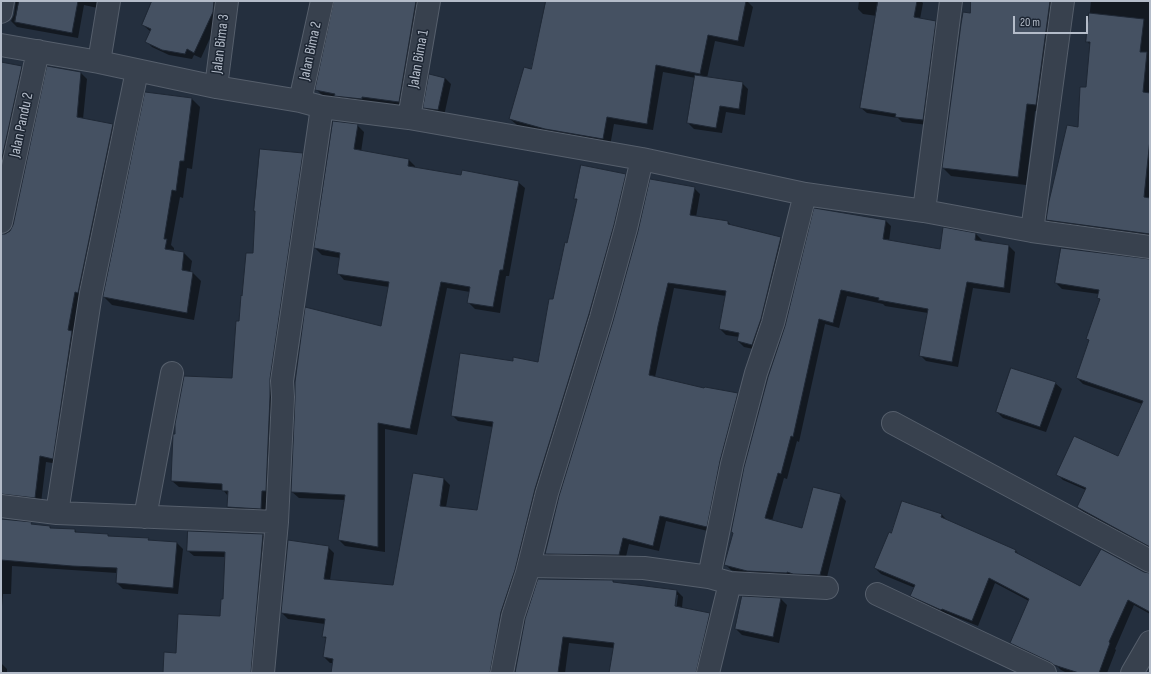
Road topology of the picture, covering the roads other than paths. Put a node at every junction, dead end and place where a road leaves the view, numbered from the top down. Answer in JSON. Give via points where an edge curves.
{"nodes":[{"id":1,"x":3,"y":1,"type":"edge"},
{"id":2,"x":109,"y":1,"type":"edge"},
{"id":3,"x":227,"y":1,"type":"edge"},
{"id":4,"x":322,"y":1,"type":"edge"},
{"id":5,"x":429,"y":1,"type":"edge"},
{"id":6,"x":951,"y":1,"type":"edge"},
{"id":7,"x":1063,"y":1,"type":"edge"},
{"id":8,"x":1,"y":12,"type":"edge"},
{"id":9,"x":1,"y":45,"type":"edge"},
{"id":10,"x":38,"y":51,"type":"junction"},
{"id":11,"x":99,"y":62,"type":"junction"},
{"id":12,"x":137,"y":70,"type":"junction"},
{"id":13,"x":216,"y":87,"type":"junction"},
{"id":14,"x":300,"y":102,"type":"junction"},
{"id":15,"x":322,"y":107,"type":"junction"},
{"id":16,"x":409,"y":118,"type":"junction"},
{"id":17,"x":642,"y":159,"type":"junction"},
{"id":18,"x":805,"y":194,"type":"junction"},
{"id":19,"x":924,"y":211,"type":"junction"},
{"id":20,"x":1,"y":222,"type":"edge"},
{"id":21,"x":1032,"y":232,"type":"junction"},
{"id":22,"x":1150,"y":247,"type":"edge"},
{"id":23,"x":172,"y":373,"type":"dead end"},
{"id":24,"x":893,"y":423,"type":"dead end"},
{"id":25,"x":1,"y":506,"type":"edge"},
{"id":26,"x":56,"y":513,"type":"junction"},
{"id":27,"x":145,"y":517,"type":"junction"},
{"id":28,"x":277,"y":522,"type":"junction"},
{"id":29,"x":1150,"y":561,"type":"edge"},
{"id":30,"x":529,"y":566,"type":"junction"},
{"id":31,"x":710,"y":577,"type":"junction"},
{"id":32,"x":730,"y":583,"type":"junction"},
{"id":33,"x":827,"y":588,"type":"dead end"},
{"id":34,"x":877,"y":594,"type":"dead end"},
{"id":35,"x":1150,"y":642,"type":"edge"},
{"id":36,"x":263,"y":673,"type":"edge"},
{"id":37,"x":502,"y":673,"type":"edge"},
{"id":38,"x":708,"y":673,"type":"edge"},
{"id":39,"x":1045,"y":673,"type":"edge"},
{"id":40,"x":1132,"y":673,"type":"edge"}],
"edges":[{"from":1,"to":8,"type":"street"},
{"from":2,"to":11,"type":"street"},
{"from":3,"to":13,"type":"street","name":"Jalan Bima 3"},
{"from":4,"to":14,"type":"street","name":"Jalan Bima 2"},
{"from":5,"to":16,"type":"street","name":"Jalan Bima 1"},
{"from":6,"to":19,"type":"street"},
{"from":7,"to":21,"type":"street"},
{"from":9,"to":10,"type":"street"},
{"from":10,"to":11,"type":"street"},
{"from":10,"to":20,"type":"street","name":"Jalan Pandu 2"},
{"from":11,"to":12,"type":"street"},
{"from":12,"to":13,"type":"street"},
{"from":12,"to":26,"type":"street","via":[[91,293]]},
{"from":13,"to":14,"type":"street"},
{"from":14,"to":15,"type":"street"},
{"from":15,"to":16,"type":"street"},
{"from":15,"to":28,"type":"street","via":[[282,381]]},
{"from":16,"to":17,"type":"street"},
{"from":17,"to":18,"type":"street"},
{"from":17,"to":30,"type":"street","via":[[626,228],[547,493]]},
{"from":18,"to":19,"type":"street"},
{"from":18,"to":31,"type":"street","via":[[773,323],[756,373],[732,464]]},
{"from":19,"to":21,"type":"street"},
{"from":21,"to":22,"type":"street"},
{"from":23,"to":27,"type":"street"},
{"from":24,"to":29,"type":"street"},
{"from":25,"to":26,"type":"street"},
{"from":26,"to":27,"type":"street"},
{"from":27,"to":28,"type":"street"},
{"from":28,"to":36,"type":"street"},
{"from":30,"to":31,"type":"street","via":[[644,568]]},
{"from":30,"to":37,"type":"street","via":[[513,616]]},
{"from":31,"to":32,"type":"street"},
{"from":32,"to":33,"type":"street"},
{"from":32,"to":38,"type":"street"},
{"from":34,"to":39,"type":"street"},
{"from":35,"to":40,"type":"street"}]}
